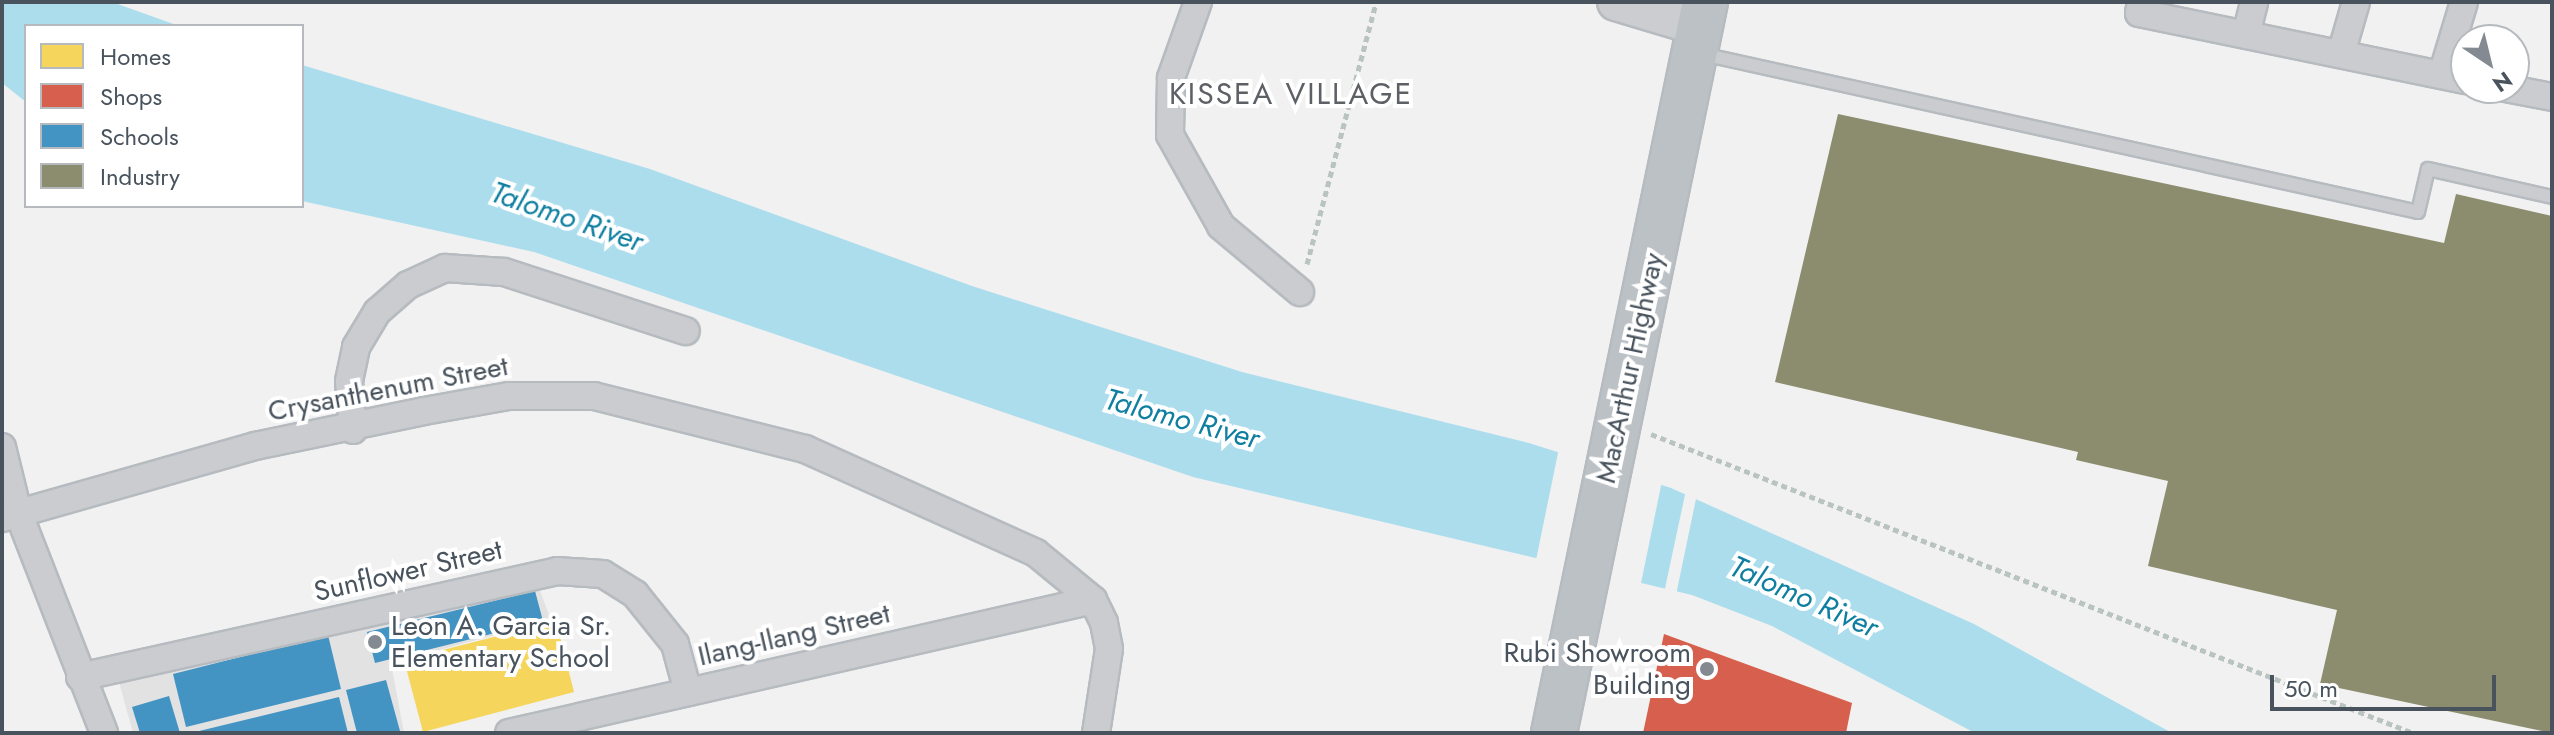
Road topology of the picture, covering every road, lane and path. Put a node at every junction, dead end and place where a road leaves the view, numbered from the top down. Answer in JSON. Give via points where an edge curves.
{"nodes":[{"id":1,"x":1198,"y":2,"type":"edge"},
{"id":2,"x":1376,"y":2,"type":"edge"},
{"id":3,"x":1616,"y":2,"type":"edge"},
{"id":4,"x":2254,"y":2,"type":"edge"},
{"id":5,"x":2356,"y":2,"type":"edge"},
{"id":6,"x":2464,"y":2,"type":"edge"},
{"id":7,"x":2140,"y":7,"type":"edge"},
{"id":8,"x":2461,"y":24,"type":"edge"},
{"id":9,"x":1700,"y":27,"type":"edge"},
{"id":10,"x":2246,"y":35,"type":"junction"},
{"id":11,"x":2341,"y":54,"type":"junction"},
{"id":12,"x":2450,"y":77,"type":"edge"},
{"id":13,"x":2530,"y":93,"type":"edge"},
{"id":14,"x":2552,"y":97,"type":"edge"},
{"id":15,"x":2552,"y":197,"type":"edge"},
{"id":16,"x":1300,"y":292,"type":"joint"},
{"id":17,"x":686,"y":331,"type":"dead end"},
{"id":18,"x":353,"y":430,"type":"junction"},
{"id":19,"x":1617,"y":430,"type":"junction"},
{"id":20,"x":2,"y":447,"type":"edge"},
{"id":21,"x":10,"y":515,"type":"edge"},
{"id":22,"x":1093,"y":600,"type":"junction"},
{"id":23,"x":80,"y":677,"type":"junction"},
{"id":24,"x":688,"y":692,"type":"junction"},
{"id":25,"x":104,"y":733,"type":"edge"},
{"id":26,"x":509,"y":733,"type":"edge"},
{"id":27,"x":1096,"y":733,"type":"edge"},
{"id":28,"x":1554,"y":733,"type":"edge"},
{"id":29,"x":2413,"y":733,"type":"edge"}],
"edges":[{"from":1,"to":16,"type":"street","via":[[1171,78],[1170,135],[1221,226]]},
{"from":2,"to":16,"type":"path"},
{"from":3,"to":9,"type":"street"},
{"from":4,"to":10,"type":"street"},
{"from":5,"to":11,"type":"street"},
{"from":6,"to":8,"type":"street"},
{"from":7,"to":10,"type":"street"},
{"from":9,"to":15,"type":"lane","via":[[2418,212],[2428,169]]},
{"from":9,"to":19,"type":"highway","name":"MacArthur Highway"},
{"from":10,"to":11,"type":"street"},
{"from":11,"to":12,"type":"street"},
{"from":13,"to":14,"type":"street"},
{"from":17,"to":18,"type":"street","via":[[504,272],[445,268],[408,285],[377,312],[356,347],[349,381]]},
{"from":18,"to":21,"type":"street","name":"Crysanthenum Street","via":[[255,446]]},
{"from":18,"to":22,"type":"street","name":"Crysanthenum Street","via":[[509,396],[594,396],[682,414],[805,449],[999,535],[1036,553]]},
{"from":19,"to":28,"type":"highway","name":"MacArthur Highway"},
{"from":19,"to":29,"type":"path","via":[[1674,438]]},
{"from":20,"to":21,"type":"street"},
{"from":21,"to":23,"type":"street"},
{"from":22,"to":24,"type":"street","name":"Ilang-Ilang Street"},
{"from":22,"to":27,"type":"street","via":[[1109,649]]},
{"from":23,"to":24,"type":"street","name":"Sunflower Street","via":[[557,571],[603,574],[635,594],[675,644]]},
{"from":23,"to":25,"type":"street"},
{"from":24,"to":26,"type":"street","name":"Ilang-Ilang Street"}]}
